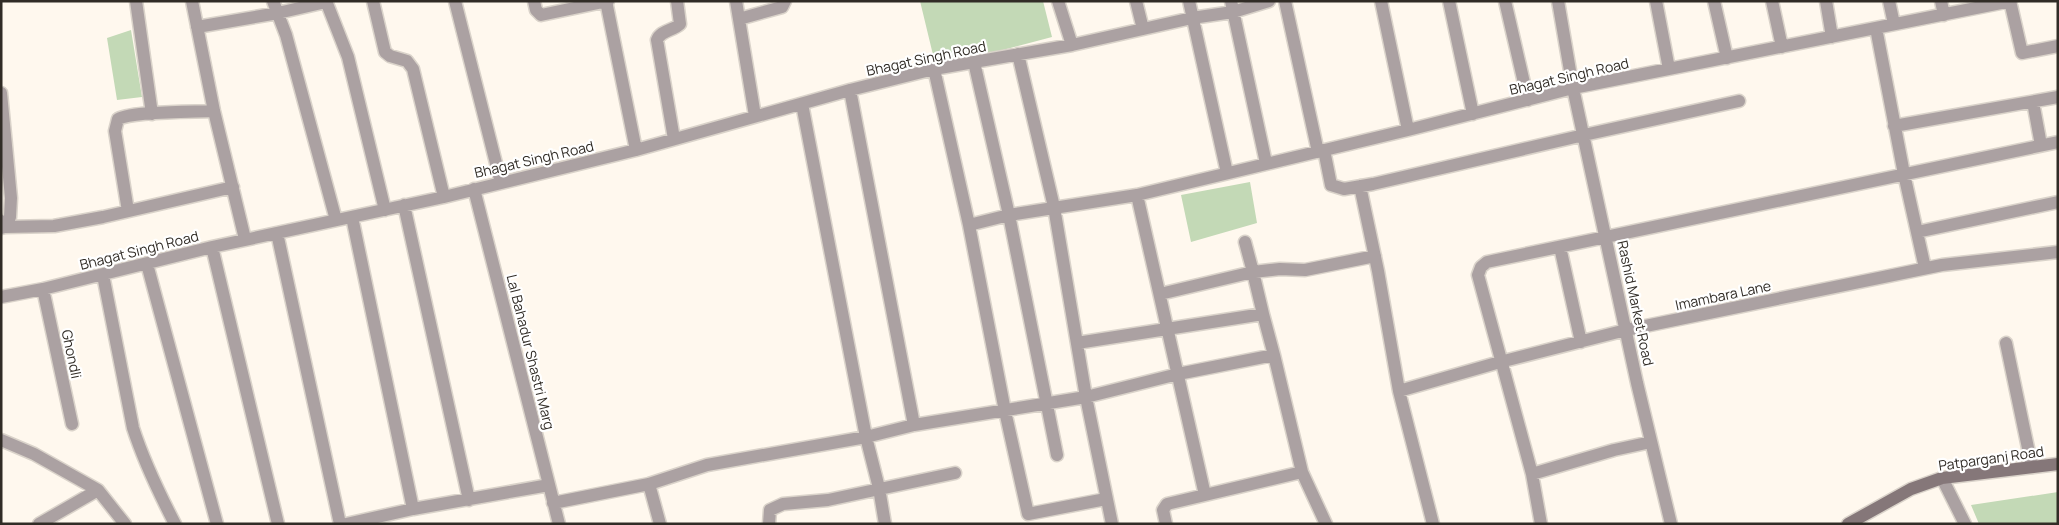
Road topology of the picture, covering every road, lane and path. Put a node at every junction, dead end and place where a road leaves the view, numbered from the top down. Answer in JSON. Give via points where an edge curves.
{"nodes":[{"id":1,"x":136,"y":1,"type":"edge"},
{"id":2,"x":192,"y":1,"type":"edge"},
{"id":3,"x":273,"y":1,"type":"edge"},
{"id":4,"x":373,"y":1,"type":"edge"},
{"id":5,"x":455,"y":1,"type":"edge"},
{"id":6,"x":534,"y":1,"type":"edge"},
{"id":7,"x":607,"y":1,"type":"edge"},
{"id":8,"x":677,"y":1,"type":"edge"},
{"id":9,"x":736,"y":1,"type":"edge"},
{"id":10,"x":785,"y":1,"type":"edge"},
{"id":11,"x":1058,"y":1,"type":"edge"},
{"id":12,"x":1136,"y":1,"type":"edge"},
{"id":13,"x":1188,"y":1,"type":"edge"},
{"id":14,"x":1269,"y":1,"type":"edge"},
{"id":15,"x":1285,"y":1,"type":"edge"},
{"id":16,"x":1381,"y":1,"type":"edge"},
{"id":17,"x":1449,"y":1,"type":"edge"},
{"id":18,"x":1505,"y":1,"type":"edge"},
{"id":19,"x":1558,"y":1,"type":"edge"},
{"id":20,"x":1656,"y":1,"type":"edge"},
{"id":21,"x":1714,"y":1,"type":"edge"},
{"id":22,"x":1772,"y":1,"type":"edge"},
{"id":23,"x":1826,"y":1,"type":"edge"},
{"id":24,"x":1889,"y":1,"type":"edge"},
{"id":25,"x":1941,"y":1,"type":"edge"},
{"id":26,"x":326,"y":2,"type":"edge"},
{"id":27,"x":2005,"y":2,"type":"edge"},
{"id":28,"x":1232,"y":6,"type":"edge"},
{"id":29,"x":278,"y":14,"type":"junction"},
{"id":30,"x":1944,"y":15,"type":"junction"},
{"id":31,"x":1192,"y":18,"type":"junction"},
{"id":32,"x":739,"y":19,"type":"junction"},
{"id":33,"x":1894,"y":24,"type":"junction"},
{"id":34,"x":197,"y":27,"type":"junction"},
{"id":35,"x":1876,"y":28,"type":"junction"},
{"id":36,"x":1143,"y":29,"type":"junction"},
{"id":37,"x":1832,"y":37,"type":"junction"},
{"id":38,"x":1072,"y":45,"type":"junction"},
{"id":39,"x":2058,"y":46,"type":"edge"},
{"id":40,"x":1782,"y":47,"type":"junction"},
{"id":41,"x":1018,"y":54,"type":"junction"},
{"id":42,"x":1726,"y":58,"type":"junction"},
{"id":43,"x":974,"y":62,"type":"junction"},
{"id":44,"x":934,"y":69,"type":"junction"},
{"id":45,"x":1669,"y":69,"type":"junction"},
{"id":46,"x":1573,"y":88,"type":"junction"},
{"id":47,"x":850,"y":90,"type":"junction"},
{"id":48,"x":1,"y":93,"type":"edge"},
{"id":49,"x":2058,"y":97,"type":"edge"},
{"id":50,"x":1528,"y":100,"type":"junction"},
{"id":51,"x":1739,"y":101,"type":"dead end"},
{"id":52,"x":2033,"y":102,"type":"junction"},
{"id":53,"x":802,"y":104,"type":"junction"},
{"id":54,"x":214,"y":111,"type":"junction"},
{"id":55,"x":152,"y":114,"type":"junction"},
{"id":56,"x":1473,"y":114,"type":"junction"},
{"id":57,"x":754,"y":116,"type":"junction"},
{"id":58,"x":1894,"y":126,"type":"junction"},
{"id":59,"x":1408,"y":130,"type":"junction"},
{"id":60,"x":1584,"y":134,"type":"junction"},
{"id":61,"x":674,"y":139,"type":"junction"},
{"id":62,"x":2058,"y":142,"type":"edge"},
{"id":63,"x":2041,"y":145,"type":"junction"},
{"id":64,"x":636,"y":150,"type":"junction"},
{"id":65,"x":1321,"y":151,"type":"junction"},
{"id":66,"x":1266,"y":164,"type":"junction"},
{"id":67,"x":1227,"y":173,"type":"junction"},
{"id":68,"x":1904,"y":174,"type":"junction"},
{"id":69,"x":501,"y":183,"type":"junction"},
{"id":70,"x":233,"y":186,"type":"junction"},
{"id":71,"x":1360,"y":186,"type":"junction"},
{"id":72,"x":474,"y":188,"type":"junction"},
{"id":73,"x":1138,"y":195,"type":"junction"},
{"id":74,"x":444,"y":197,"type":"junction"},
{"id":75,"x":2058,"y":202,"type":"edge"},
{"id":76,"x":404,"y":205,"type":"junction"},
{"id":77,"x":1054,"y":207,"type":"junction"},
{"id":78,"x":385,"y":210,"type":"junction"},
{"id":79,"x":128,"y":211,"type":"junction"},
{"id":80,"x":1009,"y":215,"type":"junction"},
{"id":81,"x":352,"y":217,"type":"junction"},
{"id":82,"x":336,"y":220,"type":"junction"},
{"id":83,"x":3,"y":225,"type":"edge"},
{"id":84,"x":969,"y":225,"type":"junction"},
{"id":85,"x":1917,"y":232,"type":"junction"},
{"id":86,"x":277,"y":233,"type":"junction"},
{"id":87,"x":1607,"y":237,"type":"junction"},
{"id":88,"x":245,"y":239,"type":"junction"},
{"id":89,"x":1245,"y":242,"type":"dead end"},
{"id":90,"x":212,"y":246,"type":"junction"},
{"id":91,"x":1560,"y":247,"type":"junction"},
{"id":92,"x":2058,"y":252,"type":"edge"},
{"id":93,"x":1375,"y":256,"type":"junction"},
{"id":94,"x":147,"y":264,"type":"junction"},
{"id":95,"x":1925,"y":268,"type":"junction"},
{"id":96,"x":1253,"y":272,"type":"junction"},
{"id":97,"x":103,"y":275,"type":"junction"},
{"id":98,"x":43,"y":289,"type":"junction"},
{"id":99,"x":1160,"y":294,"type":"junction"},
{"id":100,"x":1,"y":297,"type":"edge"},
{"id":101,"x":1262,"y":314,"type":"junction"},
{"id":102,"x":1168,"y":328,"type":"junction"},
{"id":103,"x":1626,"y":330,"type":"junction"},
{"id":104,"x":1581,"y":342,"type":"junction"},
{"id":105,"x":1077,"y":343,"type":"junction"},
{"id":106,"x":2006,"y":343,"type":"dead end"},
{"id":107,"x":1274,"y":355,"type":"junction"},
{"id":108,"x":1500,"y":362,"type":"junction"},
{"id":109,"x":1178,"y":374,"type":"junction"},
{"id":110,"x":1399,"y":391,"type":"junction"},
{"id":111,"x":1086,"y":397,"type":"junction"},
{"id":112,"x":1047,"y":404,"type":"junction"},
{"id":113,"x":1005,"y":411,"type":"junction"},
{"id":114,"x":72,"y":424,"type":"dead end"},
{"id":115,"x":914,"y":425,"type":"junction"},
{"id":116,"x":866,"y":437,"type":"junction"},
{"id":117,"x":1,"y":440,"type":"edge"},
{"id":118,"x":1651,"y":442,"type":"junction"},
{"id":119,"x":1057,"y":455,"type":"dead end"},
{"id":120,"x":2058,"y":464,"type":"edge"},
{"id":121,"x":2032,"y":467,"type":"junction"},
{"id":122,"x":1302,"y":472,"type":"junction"},
{"id":123,"x":956,"y":473,"type":"dead end"},
{"id":124,"x":1532,"y":474,"type":"junction"},
{"id":125,"x":1942,"y":478,"type":"junction"},
{"id":126,"x":649,"y":484,"type":"junction"},
{"id":127,"x":550,"y":485,"type":"junction"},
{"id":128,"x":879,"y":488,"type":"junction"},
{"id":129,"x":98,"y":490,"type":"junction"},
{"id":130,"x":1205,"y":495,"type":"junction"},
{"id":131,"x":1106,"y":499,"type":"junction"},
{"id":132,"x":469,"y":500,"type":"junction"},
{"id":133,"x":553,"y":503,"type":"junction"},
{"id":134,"x":413,"y":509,"type":"junction"},
{"id":135,"x":1863,"y":520,"type":"edge"},
{"id":136,"x":38,"y":524,"type":"edge"},
{"id":137,"x":125,"y":524,"type":"edge"},
{"id":138,"x":176,"y":524,"type":"edge"},
{"id":139,"x":216,"y":524,"type":"edge"},
{"id":140,"x":278,"y":524,"type":"edge"},
{"id":141,"x":340,"y":524,"type":"edge"},
{"id":142,"x":346,"y":524,"type":"edge"},
{"id":143,"x":559,"y":524,"type":"edge"},
{"id":144,"x":660,"y":524,"type":"edge"},
{"id":145,"x":769,"y":524,"type":"edge"},
{"id":146,"x":886,"y":524,"type":"edge"},
{"id":147,"x":1112,"y":524,"type":"edge"},
{"id":148,"x":1166,"y":524,"type":"edge"},
{"id":149,"x":1326,"y":524,"type":"edge"},
{"id":150,"x":1433,"y":524,"type":"edge"},
{"id":151,"x":1541,"y":524,"type":"edge"},
{"id":152,"x":1671,"y":524,"type":"edge"},
{"id":153,"x":1848,"y":524,"type":"edge"},
{"id":154,"x":1965,"y":524,"type":"edge"}],
"edges":[{"from":1,"to":55,"type":"street"},
{"from":2,"to":34,"type":"street"},
{"from":3,"to":29,"type":"street"},
{"from":4,"to":74,"type":"street","via":[[385,52],[407,61],[413,70]]},
{"from":5,"to":69,"type":"street"},
{"from":6,"to":7,"type":"street","via":[[541,15]]},
{"from":7,"to":64,"type":"street"},
{"from":8,"to":61,"type":"street","via":[[680,24],[663,32],[657,40]]},
{"from":9,"to":32,"type":"street"},
{"from":10,"to":32,"type":"street","via":[[782,7],[770,12]]},
{"from":11,"to":38,"type":"street"},
{"from":12,"to":36,"type":"street"},
{"from":13,"to":31,"type":"street"},
{"from":14,"to":28,"type":"street","name":"Bhagat Singh Road"},
{"from":15,"to":65,"type":"street"},
{"from":16,"to":59,"type":"street"},
{"from":17,"to":56,"type":"street"},
{"from":18,"to":50,"type":"street"},
{"from":19,"to":46,"type":"street","name":"Rashid Market Road"},
{"from":20,"to":45,"type":"street"},
{"from":21,"to":42,"type":"street"},
{"from":22,"to":40,"type":"street"},
{"from":23,"to":37,"type":"street"},
{"from":24,"to":33,"type":"street"},
{"from":25,"to":30,"type":"street"},
{"from":26,"to":29,"type":"street"},
{"from":26,"to":78,"type":"street","via":[[348,56]]},
{"from":27,"to":30,"type":"street","name":"Bhagat Singh Road"},
{"from":27,"to":39,"type":"street","via":[[2022,53]]},
{"from":28,"to":31,"type":"street","name":"Bhagat Singh Road"},
{"from":28,"to":66,"type":"street"},
{"from":29,"to":34,"type":"street"},
{"from":29,"to":82,"type":"street"},
{"from":30,"to":33,"type":"street","name":"Bhagat Singh Road"},
{"from":31,"to":36,"type":"street","name":"Bhagat Singh Road"},
{"from":31,"to":67,"type":"street"},
{"from":32,"to":57,"type":"street"},
{"from":33,"to":35,"type":"street","name":"Bhagat Singh Road"},
{"from":34,"to":54,"type":"street"},
{"from":35,"to":37,"type":"street","name":"Bhagat Singh Road"},
{"from":35,"to":58,"type":"street"},
{"from":36,"to":38,"type":"street","name":"Bhagat Singh Road"},
{"from":37,"to":40,"type":"street","name":"Bhagat Singh Road"},
{"from":38,"to":41,"type":"street","name":"Bhagat Singh Road"},
{"from":40,"to":42,"type":"street","name":"Bhagat Singh Road"},
{"from":41,"to":43,"type":"street","name":"Bhagat Singh Road"},
{"from":41,"to":77,"type":"street"},
{"from":42,"to":45,"type":"street","name":"Bhagat Singh Road"},
{"from":43,"to":44,"type":"street","name":"Bhagat Singh Road"},
{"from":43,"to":80,"type":"street"},
{"from":44,"to":47,"type":"street","name":"Bhagat Singh Road"},
{"from":44,"to":84,"type":"street"},
{"from":45,"to":46,"type":"street","name":"Bhagat Singh Road"},
{"from":46,"to":50,"type":"street","name":"Bhagat Singh Road"},
{"from":46,"to":60,"type":"street","name":"Rashid Market Road"},
{"from":47,"to":53,"type":"street","name":"Bhagat Singh Road"},
{"from":47,"to":115,"type":"street"},
{"from":48,"to":83,"type":"street","via":[[11,198],[10,217]]},
{"from":49,"to":52,"type":"street"},
{"from":50,"to":56,"type":"street","name":"Bhagat Singh Road"},
{"from":51,"to":60,"type":"street"},
{"from":52,"to":58,"type":"street"},
{"from":52,"to":63,"type":"street"},
{"from":53,"to":57,"type":"street","name":"Bhagat Singh Road"},
{"from":53,"to":116,"type":"street"},
{"from":54,"to":55,"type":"street"},
{"from":54,"to":70,"type":"street"},
{"from":55,"to":79,"type":"street","via":[[123,117],[115,124]]},
{"from":56,"to":59,"type":"street","name":"Bhagat Singh Road"},
{"from":57,"to":61,"type":"street","name":"Bhagat Singh Road"},
{"from":58,"to":68,"type":"street"},
{"from":59,"to":65,"type":"street","name":"Bhagat Singh Road"},
{"from":60,"to":71,"type":"street"},
{"from":60,"to":87,"type":"street","name":"Rashid Market Road"},
{"from":61,"to":64,"type":"street","name":"Bhagat Singh Road"},
{"from":62,"to":63,"type":"street"},
{"from":63,"to":68,"type":"street"},
{"from":64,"to":69,"type":"street","name":"Bhagat Singh Road"},
{"from":65,"to":66,"type":"street","name":"Bhagat Singh Road"},
{"from":65,"to":71,"type":"street","via":[[1332,184],[1344,189]]},
{"from":66,"to":67,"type":"street","name":"Bhagat Singh Road"},
{"from":67,"to":73,"type":"street","name":"Bhagat Singh Road"},
{"from":68,"to":85,"type":"street"},
{"from":68,"to":87,"type":"street"},
{"from":69,"to":72,"type":"street","name":"Bhagat Singh Road"},
{"from":70,"to":79,"type":"street"},
{"from":70,"to":88,"type":"street"},
{"from":71,"to":93,"type":"street"},
{"from":72,"to":74,"type":"street","name":"Bhagat Singh Road"},
{"from":72,"to":127,"type":"street","name":"Lal Bahadur Shastri Marg"},
{"from":73,"to":77,"type":"street","name":"Bhagat Singh Road"},
{"from":73,"to":99,"type":"street"},
{"from":74,"to":76,"type":"street","name":"Bhagat Singh Road"},
{"from":75,"to":85,"type":"street"},
{"from":76,"to":78,"type":"street","name":"Bhagat Singh Road"},
{"from":76,"to":132,"type":"street"},
{"from":77,"to":80,"type":"street","name":"Bhagat Singh Road"},
{"from":77,"to":105,"type":"street"},
{"from":78,"to":81,"type":"street","name":"Bhagat Singh Road"},
{"from":79,"to":83,"type":"street","via":[[54,226]]},
{"from":80,"to":84,"type":"street","name":"Bhagat Singh Road"},
{"from":80,"to":112,"type":"street"},
{"from":81,"to":82,"type":"street","name":"Bhagat Singh Road"},
{"from":81,"to":134,"type":"street"},
{"from":82,"to":86,"type":"street","name":"Bhagat Singh Road"},
{"from":84,"to":113,"type":"street"},
{"from":85,"to":95,"type":"street"},
{"from":86,"to":88,"type":"street","name":"Bhagat Singh Road"},
{"from":86,"to":141,"type":"street"},
{"from":87,"to":91,"type":"street"},
{"from":87,"to":103,"type":"street","name":"Rashid Market Road"},
{"from":88,"to":90,"type":"street","name":"Bhagat Singh Road"},
{"from":89,"to":96,"type":"street"},
{"from":90,"to":94,"type":"street","name":"Bhagat Singh Road"},
{"from":90,"to":140,"type":"street"},
{"from":91,"to":104,"type":"street"},
{"from":91,"to":108,"type":"street","via":[[1487,262],[1479,270]]},
{"from":92,"to":95,"type":"street","name":"Imambara Lane"},
{"from":93,"to":96,"type":"street","via":[[1305,270]]},
{"from":93,"to":110,"type":"street"},
{"from":94,"to":97,"type":"street","name":"Bhagat Singh Road"},
{"from":94,"to":139,"type":"street"},
{"from":95,"to":103,"type":"street","name":"Imambara Lane"},
{"from":96,"to":99,"type":"street"},
{"from":96,"to":101,"type":"street"},
{"from":97,"to":98,"type":"street","name":"Bhagat Singh Road"},
{"from":97,"to":138,"type":"street","via":[[133,428],[154,484]]},
{"from":98,"to":100,"type":"street","name":"Bhagat Singh Road"},
{"from":98,"to":114,"type":"street","name":"Ghondli"},
{"from":99,"to":102,"type":"street"},
{"from":101,"to":102,"type":"street"},
{"from":101,"to":107,"type":"street"},
{"from":102,"to":105,"type":"street"},
{"from":102,"to":109,"type":"street"},
{"from":103,"to":104,"type":"street","name":"Imambara Lane"},
{"from":103,"to":118,"type":"street","name":"Rashid Market Road"},
{"from":104,"to":108,"type":"street","name":"Imambara Lane"},
{"from":105,"to":111,"type":"street"},
{"from":106,"to":121,"type":"street"},
{"from":107,"to":109,"type":"street"},
{"from":107,"to":122,"type":"street"},
{"from":108,"to":110,"type":"street","name":"Imambara Lane"},
{"from":108,"to":124,"type":"street"},
{"from":109,"to":111,"type":"street"},
{"from":109,"to":130,"type":"street"},
{"from":110,"to":150,"type":"street"},
{"from":111,"to":112,"type":"street"},
{"from":111,"to":131,"type":"street"},
{"from":112,"to":113,"type":"street"},
{"from":112,"to":119,"type":"street"},
{"from":113,"to":115,"type":"street"},
{"from":113,"to":131,"type":"street","via":[[1028,514]]},
{"from":115,"to":116,"type":"street"},
{"from":116,"to":126,"type":"street","via":[[707,465]]},
{"from":116,"to":128,"type":"street"},
{"from":117,"to":129,"type":"street","via":[[34,454]]},
{"from":118,"to":124,"type":"street"},
{"from":118,"to":152,"type":"street","name":"Rashid Market Road"},
{"from":120,"to":121,"type":"street","name":"Patparganj Road"},
{"from":121,"to":125,"type":"street","name":"Patparganj Road"},
{"from":122,"to":130,"type":"street"},
{"from":122,"to":149,"type":"street"},
{"from":123,"to":128,"type":"street"},
{"from":124,"to":151,"type":"street"},
{"from":125,"to":135,"type":"street","name":"Patparganj Road","via":[[1911,489]]},
{"from":125,"to":154,"type":"street"},
{"from":126,"to":133,"type":"street"},
{"from":126,"to":144,"type":"street"},
{"from":127,"to":132,"type":"street"},
{"from":127,"to":133,"type":"street","name":"Lal Bahadur Shastri Marg"},
{"from":128,"to":145,"type":"street","via":[[828,500],[775,506],[770,510]]},
{"from":128,"to":146,"type":"street"},
{"from":129,"to":136,"type":"street"},
{"from":129,"to":137,"type":"street"},
{"from":130,"to":148,"type":"street","via":[[1167,504],[1163,510]]},
{"from":131,"to":147,"type":"street"},
{"from":132,"to":134,"type":"street"},
{"from":133,"to":143,"type":"street","name":"Lal Bahadur Shastri Marg"},
{"from":134,"to":142,"type":"street"},
{"from":135,"to":153,"type":"street","name":"Patparganj Road"}]}
